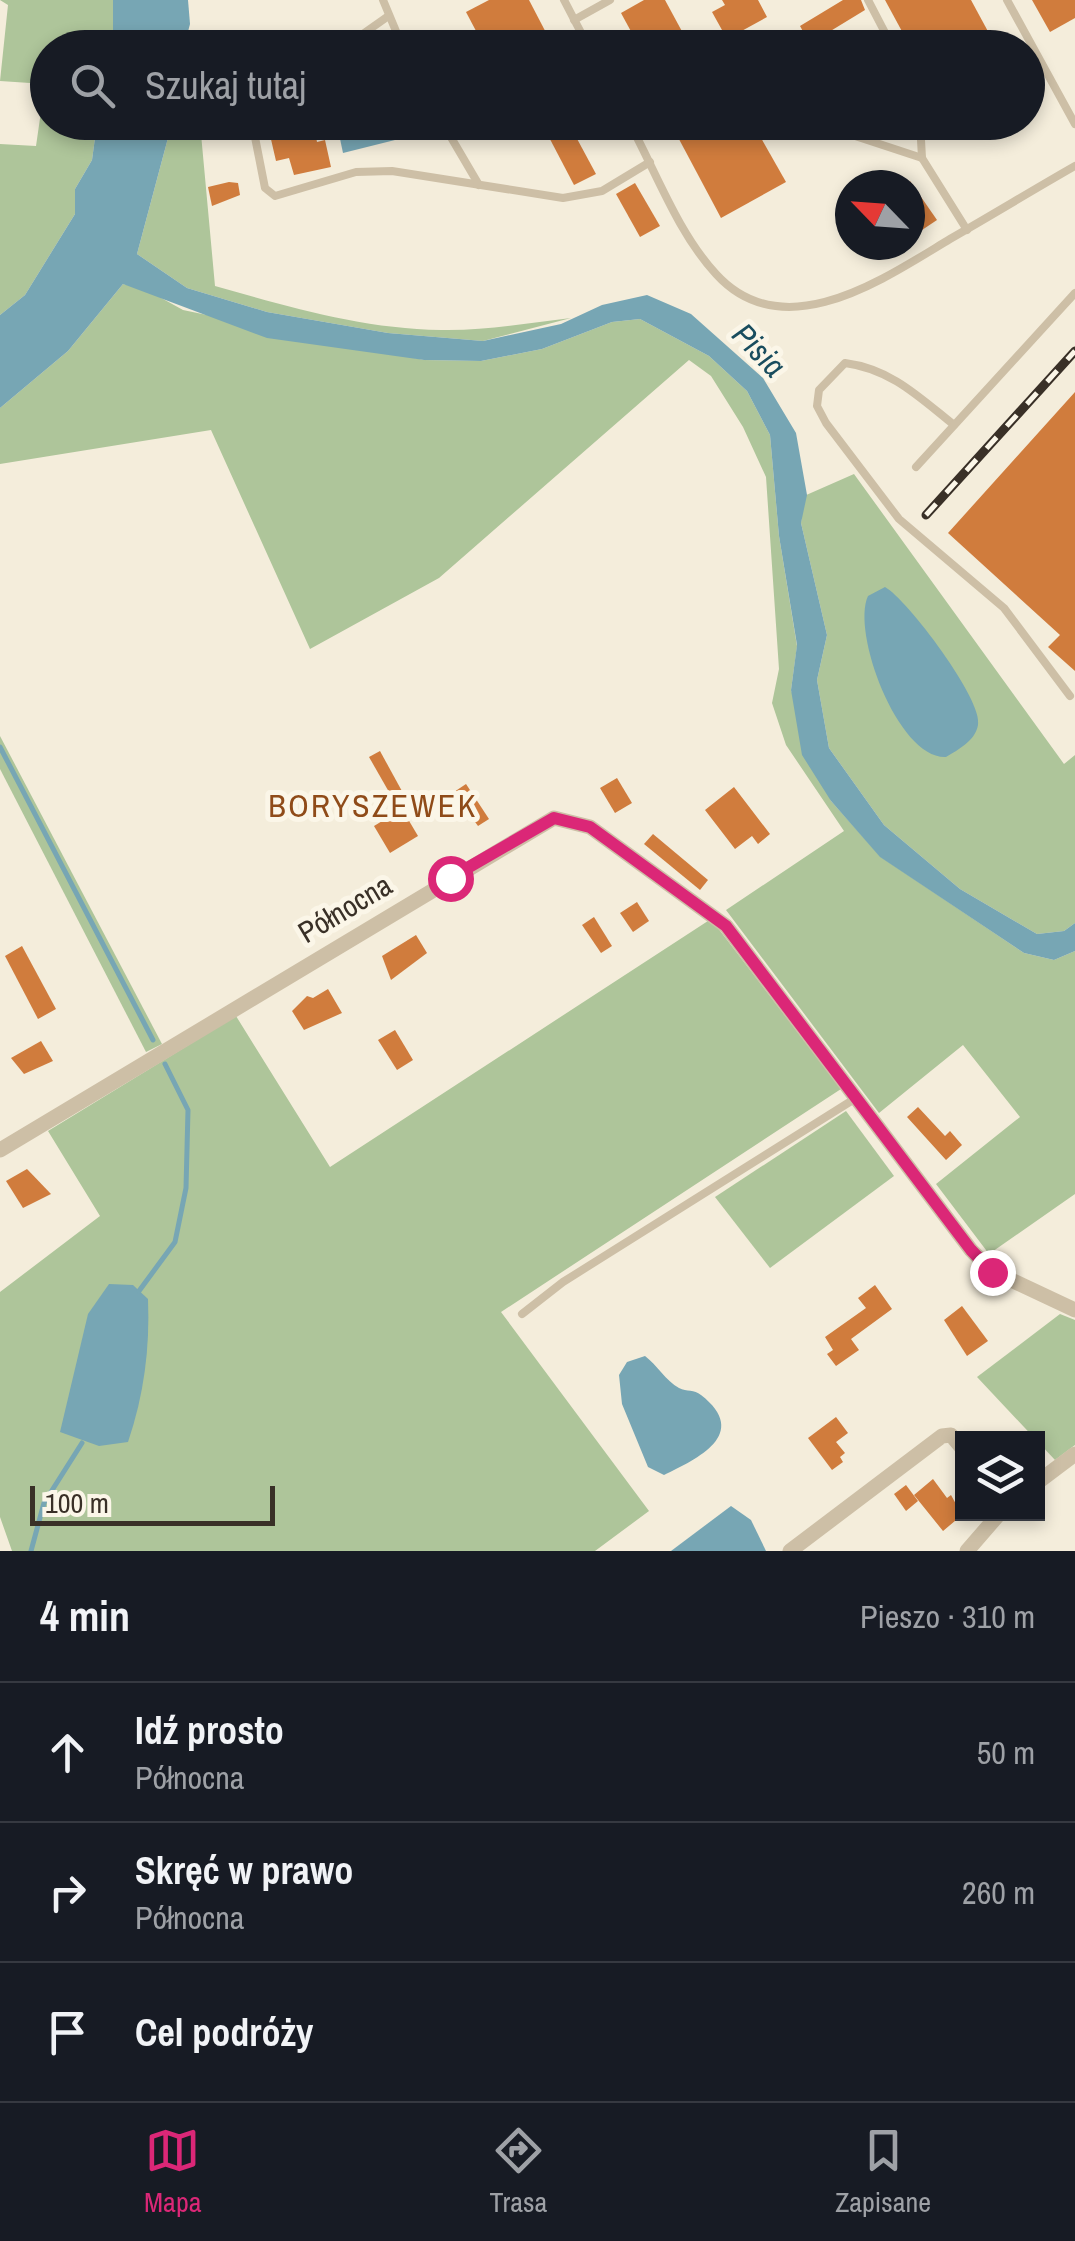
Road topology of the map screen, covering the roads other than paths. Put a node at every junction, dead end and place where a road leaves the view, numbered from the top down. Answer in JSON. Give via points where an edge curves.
{"nodes":[{"id":1,"x":384,"y":0,"type":"edge"},
{"id":2,"x":564,"y":0,"type":"edge"},
{"id":3,"x":610,"y":0,"type":"edge"},
{"id":4,"x":868,"y":0,"type":"edge"},
{"id":5,"x":1007,"y":0,"type":"edge"},
{"id":6,"x":387,"y":17,"type":"junction"},
{"id":7,"x":574,"y":20,"type":"junction"},
{"id":8,"x":369,"y":30,"type":"edge"},
{"id":9,"x":394,"y":30,"type":"edge"},
{"id":10,"x":579,"y":30,"type":"edge"},
{"id":11,"x":884,"y":30,"type":"edge"},
{"id":12,"x":1023,"y":30,"type":"edge"},
{"id":13,"x":1045,"y":69,"type":"edge"},
{"id":14,"x":1075,"y":124,"type":"edge"},
{"id":15,"x":256,"y":140,"type":"edge"},
{"id":16,"x":453,"y":140,"type":"edge"},
{"id":17,"x":638,"y":140,"type":"edge"},
{"id":18,"x":867,"y":140,"type":"edge"},
{"id":19,"x":921,"y":140,"type":"edge"},
{"id":20,"x":922,"y":158,"type":"junction"},
{"id":21,"x":650,"y":162,"type":"junction"},
{"id":22,"x":1075,"y":166,"type":"edge"},
{"id":23,"x":479,"y":184,"type":"junction"},
{"id":24,"x":966,"y":230,"type":"junction"},
{"id":25,"x":1075,"y":293,"type":"edge"},
{"id":26,"x":954,"y":425,"type":"junction"},
{"id":27,"x":916,"y":466,"type":"dead end"},
{"id":28,"x":1070,"y":696,"type":"dead end"},
{"id":29,"x":856,"y":1098,"type":"junction"},
{"id":30,"x":0,"y":1150,"type":"edge"},
{"id":31,"x":1075,"y":1310,"type":"edge"},
{"id":32,"x":522,"y":1314,"type":"dead end"},
{"id":33,"x":955,"y":1440,"type":"edge"},
{"id":34,"x":1075,"y":1454,"type":"edge"},
{"id":35,"x":1045,"y":1477,"type":"edge"},
{"id":36,"x":993,"y":1521,"type":"edge"},
{"id":37,"x":790,"y":1551,"type":"edge"},
{"id":38,"x":966,"y":1551,"type":"edge"}],
"edges":[{"from":1,"to":6,"type":"lane"},
{"from":2,"to":7,"type":"lane"},
{"from":3,"to":7,"type":"lane"},
{"from":4,"to":11,"type":"lane"},
{"from":5,"to":12,"type":"lane"},
{"from":6,"to":8,"type":"lane"},
{"from":6,"to":9,"type":"lane"},
{"from":7,"to":10,"type":"lane"},
{"from":13,"to":14,"type":"lane"},
{"from":15,"to":23,"type":"lane","via":[[265,188],[275,196],[356,172],[425,173]]},
{"from":16,"to":23,"type":"lane"},
{"from":17,"to":21,"type":"lane"},
{"from":18,"to":20,"type":"lane"},
{"from":19,"to":20,"type":"lane"},
{"from":20,"to":24,"type":"lane"},
{"from":21,"to":23,"type":"lane","via":[[602,191],[563,198]]},
{"from":21,"to":24,"type":"lane","via":[[718,277],[782,308],[876,284]]},
{"from":22,"to":24,"type":"lane"},
{"from":25,"to":26,"type":"lane"},
{"from":26,"to":27,"type":"lane"},
{"from":26,"to":28,"type":"lane","via":[[871,366],[845,363],[819,390],[817,406],[826,423],[885,503],[1004,608]]},
{"from":29,"to":30,"type":"street","name":"Północna","via":[[726,926],[640,860],[564,817],[450,878]]},
{"from":29,"to":31,"type":"street","name":"Północna","via":[[992,1272]]},
{"from":29,"to":32,"type":"lane"},
{"from":33,"to":37,"type":"street","via":[[942,1436]]},
{"from":34,"to":35,"type":"street"},
{"from":36,"to":38,"type":"street"}]}
